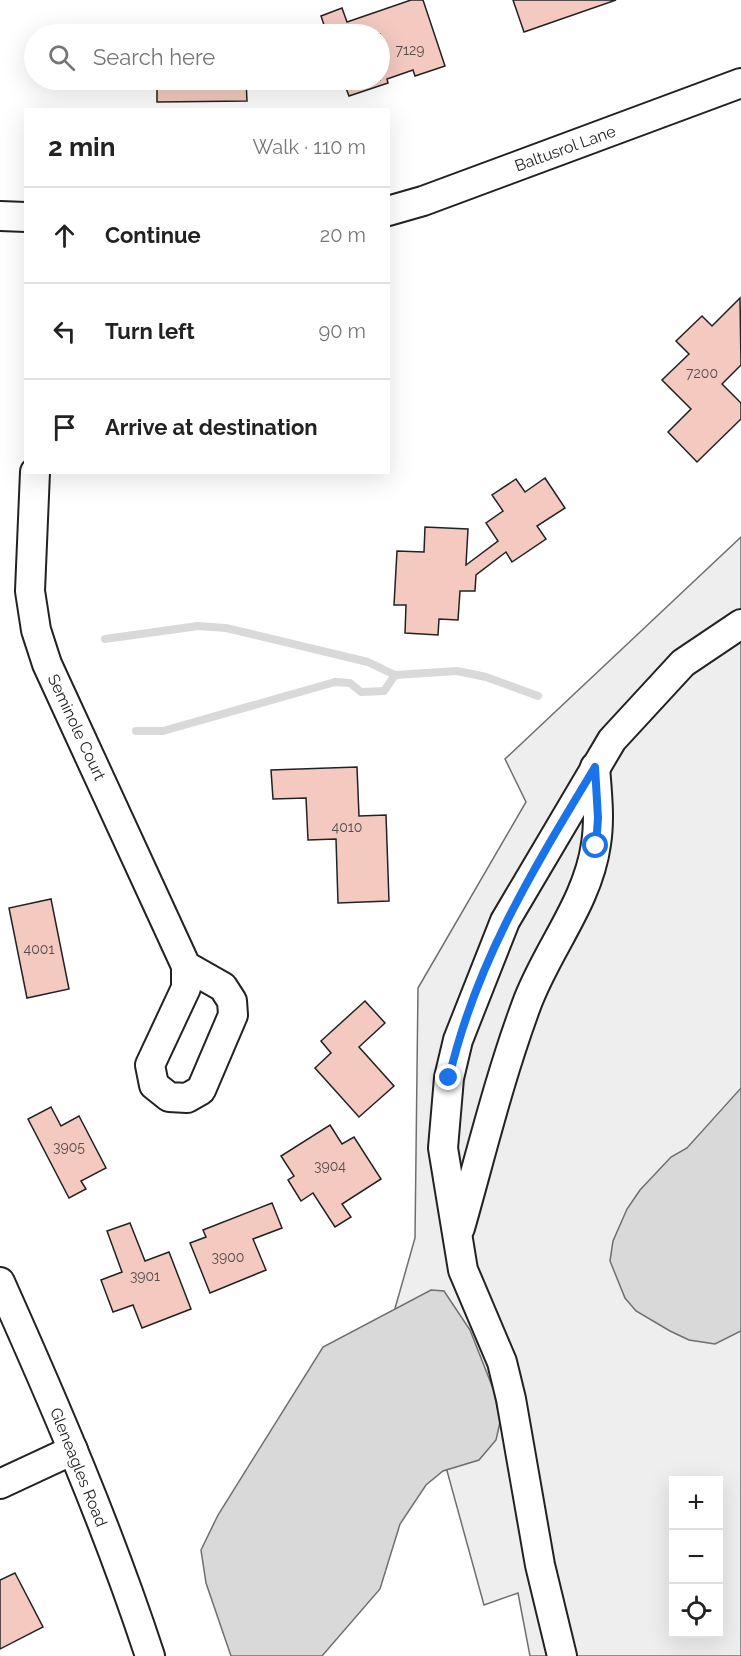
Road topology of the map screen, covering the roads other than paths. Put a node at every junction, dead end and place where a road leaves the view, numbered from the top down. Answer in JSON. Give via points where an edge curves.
{"nodes":[{"id":1,"x":741,"y":83,"type":"edge"},
{"id":2,"x":390,"y":210,"type":"edge"},
{"id":3,"x":0,"y":216,"type":"edge"},
{"id":4,"x":24,"y":217,"type":"edge"},
{"id":5,"x":35,"y":474,"type":"edge"},
{"id":6,"x":741,"y":624,"type":"edge"},
{"id":7,"x":595,"y":767,"type":"junction"},
{"id":8,"x":186,"y":966,"type":"dead end"},
{"id":9,"x":457,"y":1239,"type":"junction"},
{"id":10,"x":0,"y":1282,"type":"edge"},
{"id":11,"x":73,"y":1450,"type":"junction"},
{"id":12,"x":0,"y":1484,"type":"edge"},
{"id":13,"x":150,"y":1656,"type":"edge"},
{"id":14,"x":562,"y":1656,"type":"edge"}],
"edges":[{"from":1,"to":2,"type":"street","name":"Baltusrol Lane"},
{"from":3,"to":4,"type":"street"},
{"from":5,"to":8,"type":"street","name":"Seminole Court","via":[[30,591],[36,630]]},
{"from":6,"to":7,"type":"street","via":[[668,677],[612,740]]},
{"from":7,"to":9,"type":"street","via":[[598,818],[589,874],[516,1032]]},
{"from":7,"to":9,"type":"street","via":[[505,921],[458,1040],[446,1100],[443,1148]]},
{"from":9,"to":14,"type":"street","via":[[463,1270],[502,1362],[540,1565]]},
{"from":10,"to":11,"type":"street","name":"Gleneagles Road"},
{"from":11,"to":12,"type":"street"},
{"from":11,"to":13,"type":"street","name":"Gleneagles Road"}]}
